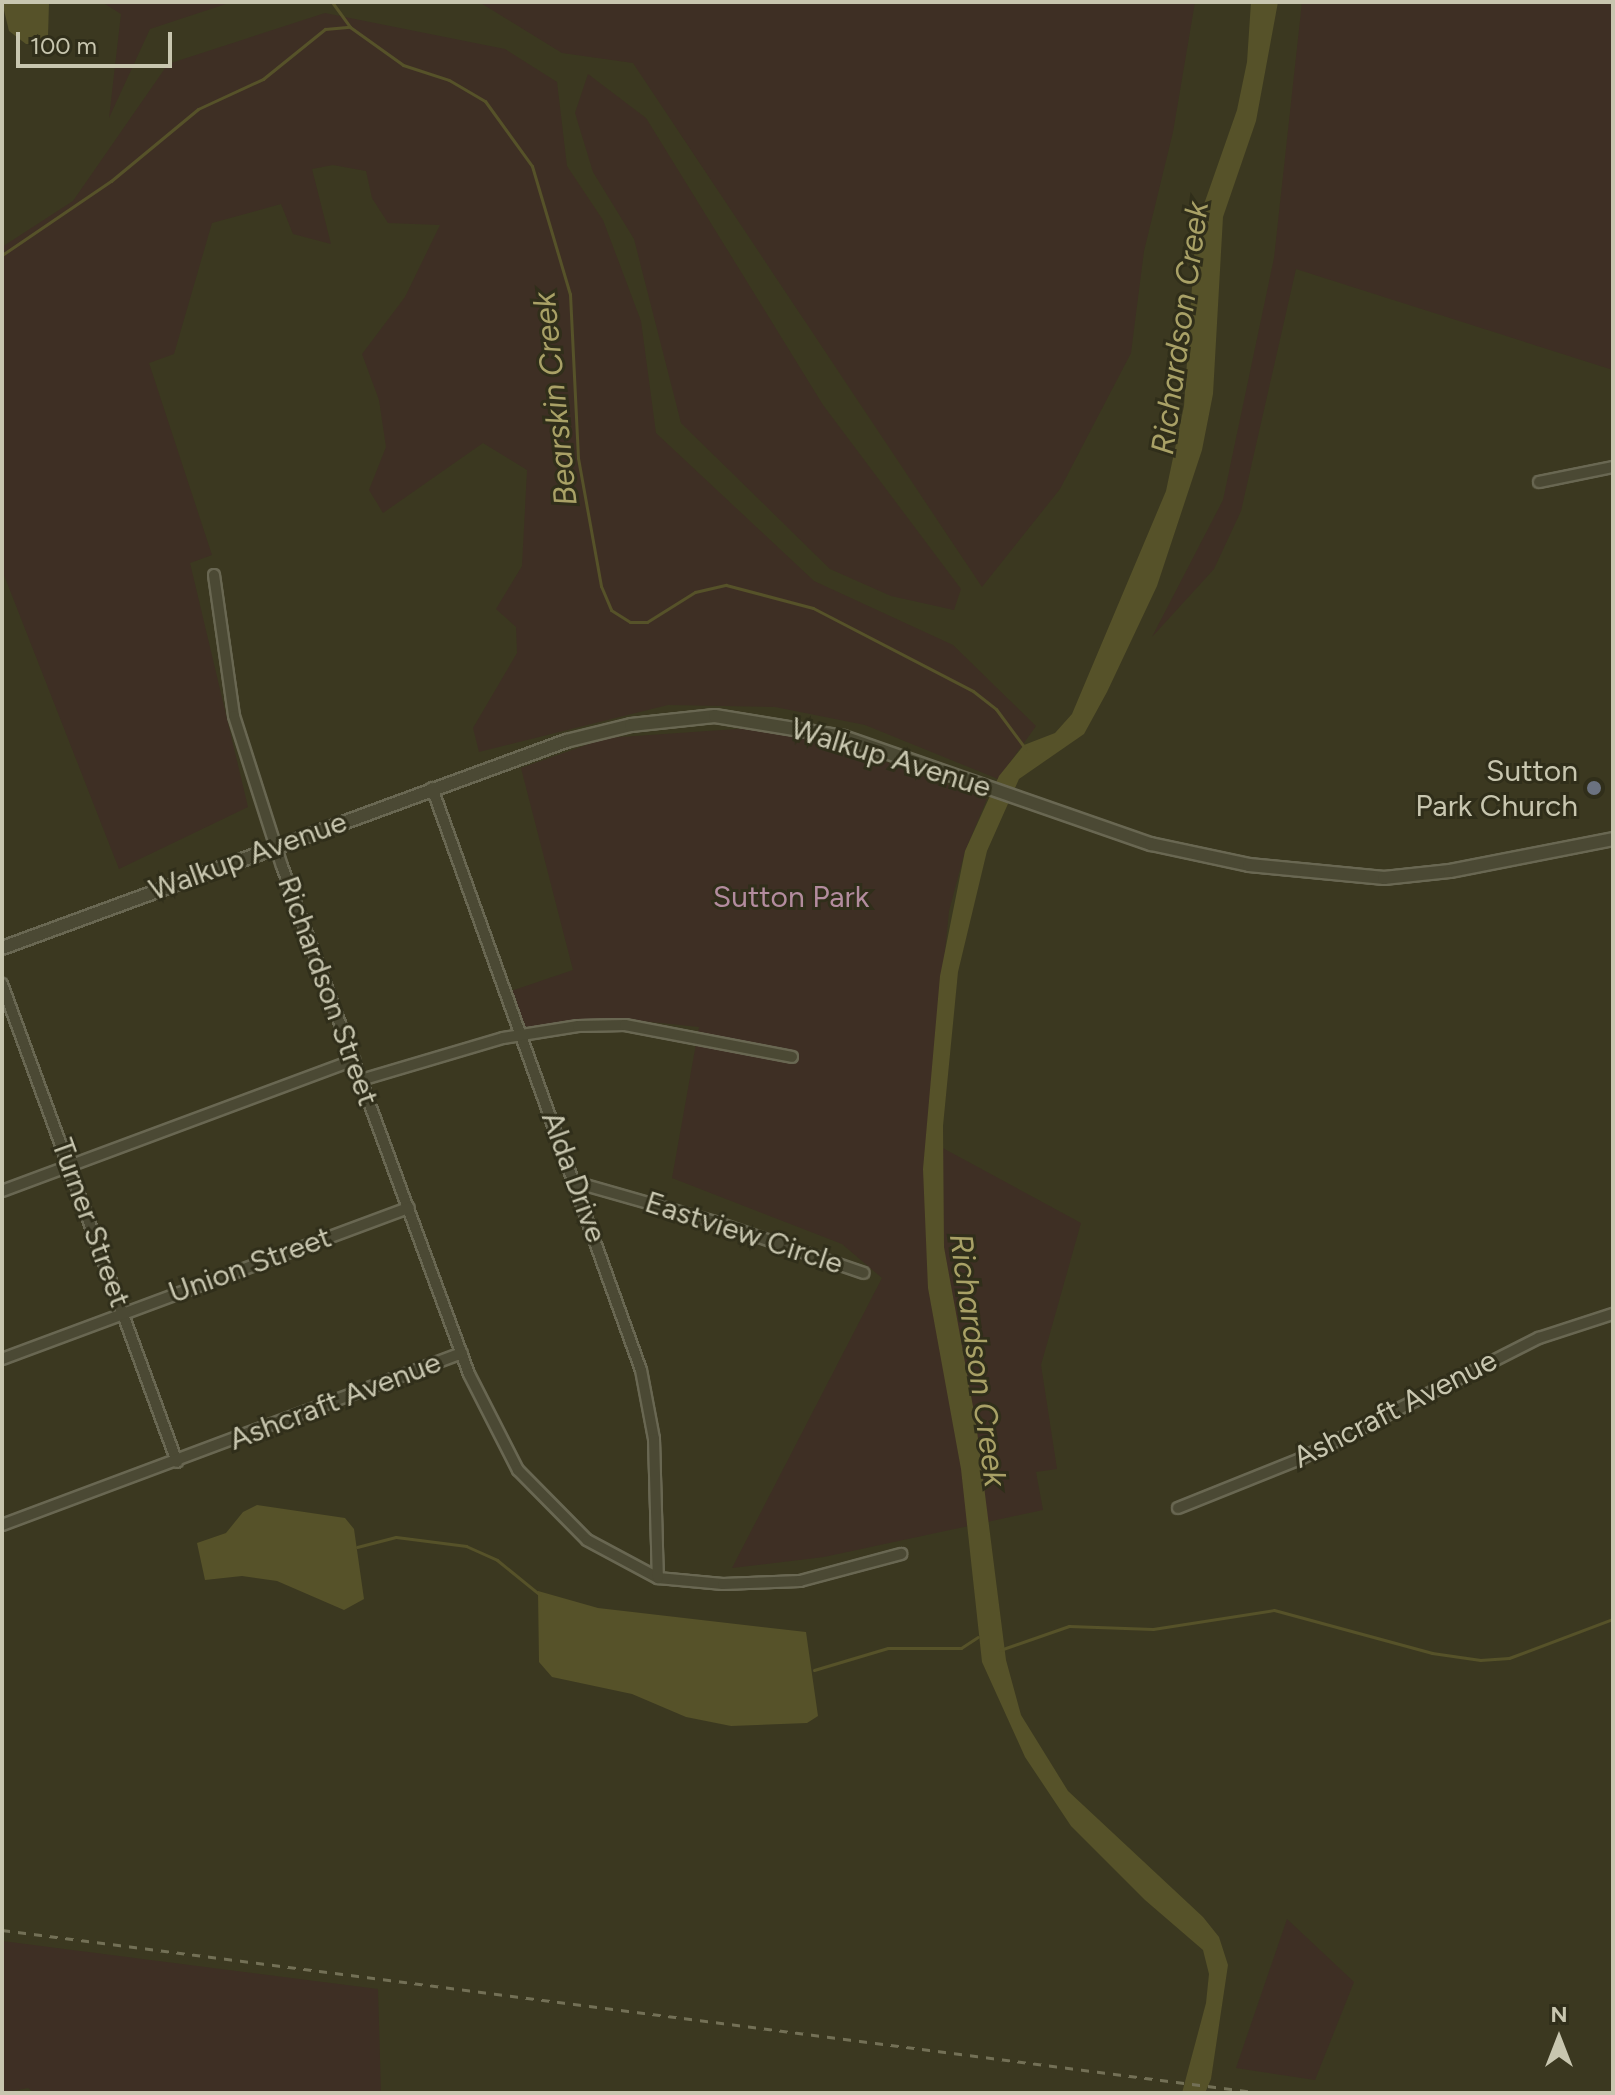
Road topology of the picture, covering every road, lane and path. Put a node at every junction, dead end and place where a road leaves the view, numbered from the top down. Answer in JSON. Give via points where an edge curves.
{"nodes":[{"id":1,"x":1613,"y":467,"type":"edge"},
{"id":2,"x":1539,"y":482,"type":"dead end"},
{"id":3,"x":214,"y":575,"type":"dead end"},
{"id":4,"x":432,"y":788,"type":"junction"},
{"id":5,"x":1613,"y":839,"type":"edge"},
{"id":6,"x":276,"y":846,"type":"junction"},
{"id":7,"x":2,"y":948,"type":"edge"},
{"id":8,"x":2,"y":984,"type":"edge"},
{"id":9,"x":522,"y":1033,"type":"junction"},
{"id":10,"x":792,"y":1057,"type":"dead end"},
{"id":11,"x":354,"y":1060,"type":"junction"},
{"id":12,"x":361,"y":1080,"type":"junction"},
{"id":13,"x":69,"y":1165,"type":"junction"},
{"id":14,"x":578,"y":1183,"type":"junction"},
{"id":15,"x":2,"y":1191,"type":"edge"},
{"id":16,"x":409,"y":1208,"type":"junction"},
{"id":17,"x":864,"y":1273,"type":"dead end"},
{"id":18,"x":124,"y":1312,"type":"junction"},
{"id":19,"x":1613,"y":1314,"type":"edge"},
{"id":20,"x":462,"y":1353,"type":"junction"},
{"id":21,"x":2,"y":1359,"type":"edge"},
{"id":22,"x":177,"y":1462,"type":"junction"},
{"id":23,"x":1178,"y":1508,"type":"dead end"},
{"id":24,"x":2,"y":1525,"type":"edge"},
{"id":25,"x":901,"y":1554,"type":"dead end"},
{"id":26,"x":658,"y":1578,"type":"junction"}],
"edges":[{"from":1,"to":2,"type":"street"},
{"from":3,"to":6,"type":"street","name":"Richardson Street","via":[[223,671]]},
{"from":4,"to":5,"type":"street","name":"Walkup Avenue","via":[[631,725],[715,716],[843,737],[1184,853],[1384,878],[1450,871]]},
{"from":4,"to":6,"type":"street","name":"Walkup Avenue"},
{"from":4,"to":9,"type":"street","name":"Alda Drive"},
{"from":6,"to":7,"type":"street","name":"Walkup Avenue"},
{"from":6,"to":11,"type":"street","name":"Richardson Street"},
{"from":8,"to":13,"type":"street","name":"Turner Street"},
{"from":9,"to":10,"type":"street","via":[[625,1025]]},
{"from":9,"to":12,"type":"street"},
{"from":9,"to":14,"type":"street","name":"Alda Drive"},
{"from":11,"to":12,"type":"street","name":"Richardson Street"},
{"from":11,"to":13,"type":"street"},
{"from":12,"to":16,"type":"street","name":"Richardson Street"},
{"from":13,"to":15,"type":"street"},
{"from":13,"to":18,"type":"street","name":"Turner Street"},
{"from":14,"to":17,"type":"street","name":"Eastview Circle"},
{"from":14,"to":26,"type":"street","name":"Alda Drive","via":[[649,1407]]},
{"from":16,"to":18,"type":"street","name":"Union Street"},
{"from":16,"to":20,"type":"street","name":"Richardson Street"},
{"from":18,"to":21,"type":"street","name":"Union Street"},
{"from":18,"to":22,"type":"street","name":"Turner Street"},
{"from":19,"to":23,"type":"street","name":"Ashcraft Avenue","via":[[1539,1338],[1300,1459]]},
{"from":20,"to":22,"type":"street","name":"Ashcraft Avenue"},
{"from":20,"to":26,"type":"street","name":"Ashcraft Avenue","via":[[494,1429],[518,1470],[550,1508],[587,1540]]},
{"from":22,"to":24,"type":"street","name":"Ashcraft Avenue"},
{"from":25,"to":26,"type":"street","name":"Ashcraft Avenue","via":[[800,1581],[723,1584]]}]}
